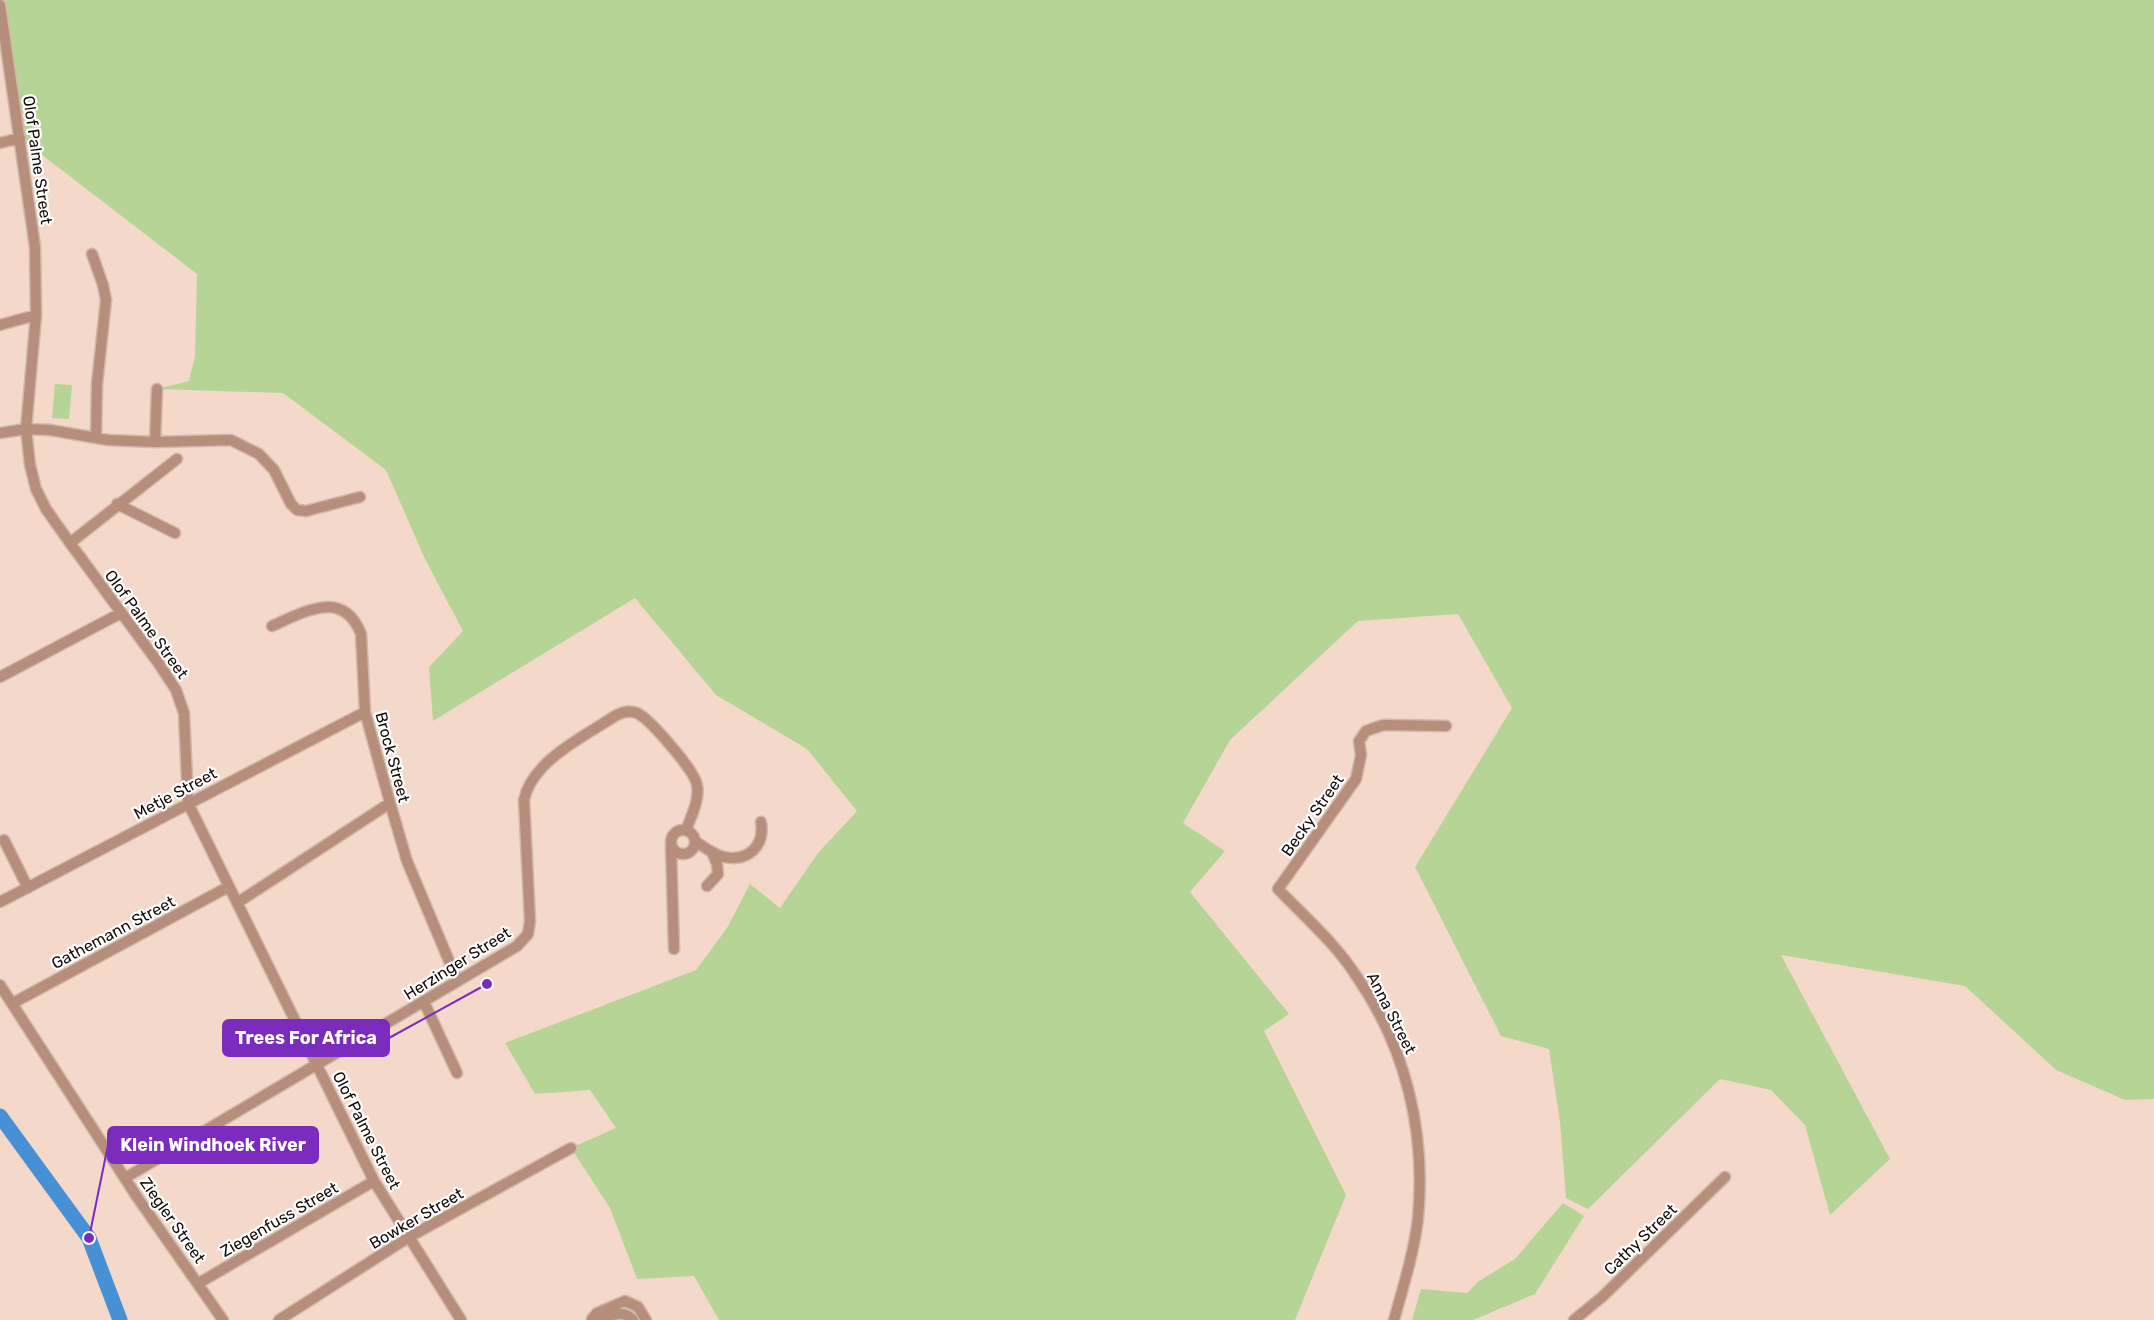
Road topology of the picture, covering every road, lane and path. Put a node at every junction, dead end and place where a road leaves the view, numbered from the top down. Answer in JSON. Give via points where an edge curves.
{"nodes":[{"id":1,"x":0,"y":5,"type":"edge"},
{"id":2,"x":20,"y":138,"type":"junction"},
{"id":3,"x":0,"y":143,"type":"edge"},
{"id":4,"x":92,"y":254,"type":"dead end"},
{"id":5,"x":36,"y":315,"type":"junction"},
{"id":6,"x":0,"y":325,"type":"edge"},
{"id":7,"x":156,"y":389,"type":"dead end"},
{"id":8,"x":26,"y":429,"type":"junction"},
{"id":9,"x":0,"y":433,"type":"edge"},
{"id":10,"x":96,"y":438,"type":"junction"},
{"id":11,"x":155,"y":442,"type":"junction"},
{"id":12,"x":177,"y":459,"type":"dead end"},
{"id":13,"x":360,"y":497,"type":"dead end"},
{"id":14,"x":117,"y":504,"type":"junction"},
{"id":15,"x":175,"y":533,"type":"dead end"},
{"id":16,"x":70,"y":543,"type":"junction"},
{"id":17,"x":121,"y":613,"type":"junction"},
{"id":18,"x":272,"y":626,"type":"dead end"},
{"id":19,"x":0,"y":677,"type":"edge"},
{"id":20,"x":365,"y":712,"type":"junction"},
{"id":21,"x":1446,"y":726,"type":"dead end"},
{"id":22,"x":188,"y":802,"type":"junction"},
{"id":23,"x":390,"y":803,"type":"junction"},
{"id":24,"x":761,"y":822,"type":"dead end"},
{"id":25,"x":686,"y":831,"type":"junction"},
{"id":26,"x":4,"y":840,"type":"dead end"},
{"id":27,"x":695,"y":841,"type":"junction"},
{"id":28,"x":671,"y":848,"type":"junction"},
{"id":29,"x":712,"y":852,"type":"junction"},
{"id":30,"x":228,"y":886,"type":"junction"},
{"id":31,"x":707,"y":886,"type":"dead end"},
{"id":32,"x":28,"y":888,"type":"junction"},
{"id":33,"x":1278,"y":889,"type":"joint"},
{"id":34,"x":0,"y":902,"type":"edge"},
{"id":35,"x":237,"y":903,"type":"junction"},
{"id":36,"x":674,"y":949,"type":"dead end"},
{"id":37,"x":457,"y":981,"type":"junction"},
{"id":38,"x":0,"y":985,"type":"edge"},
{"id":39,"x":424,"y":1002,"type":"junction"},
{"id":40,"x":13,"y":1003,"type":"junction"},
{"id":41,"x":318,"y":1065,"type":"junction"},
{"id":42,"x":458,"y":1073,"type":"dead end"},
{"id":43,"x":572,"y":1148,"type":"dead end"},
{"id":44,"x":1725,"y":1177,"type":"dead end"},
{"id":45,"x":125,"y":1178,"type":"junction"},
{"id":46,"x":374,"y":1181,"type":"junction"},
{"id":47,"x":409,"y":1237,"type":"junction"},
{"id":48,"x":199,"y":1283,"type":"junction"},
{"id":49,"x":591,"y":1319,"type":"edge"},
{"id":50,"x":223,"y":1320,"type":"edge"},
{"id":51,"x":279,"y":1320,"type":"edge"},
{"id":52,"x":461,"y":1320,"type":"edge"},
{"id":53,"x":633,"y":1320,"type":"edge"},
{"id":54,"x":646,"y":1320,"type":"edge"},
{"id":55,"x":1394,"y":1320,"type":"edge"},
{"id":56,"x":1574,"y":1320,"type":"edge"}],
"edges":[{"from":1,"to":2,"type":"street","name":"Olof Palme Street"},
{"from":2,"to":3,"type":"street"},
{"from":2,"to":5,"type":"street","name":"Olof Palme Street","via":[[35,247]]},
{"from":4,"to":10,"type":"street","via":[[106,300]]},
{"from":5,"to":6,"type":"street"},
{"from":5,"to":8,"type":"street","name":"Olof Palme Street"},
{"from":7,"to":11,"type":"street"},
{"from":8,"to":9,"type":"street"},
{"from":8,"to":10,"type":"street"},
{"from":8,"to":16,"type":"street","name":"Olof Palme Street","via":[[36,489]]},
{"from":10,"to":11,"type":"street"},
{"from":11,"to":13,"type":"street","via":[[221,439],[241,444],[259,454],[274,470],[297,510]]},
{"from":12,"to":14,"type":"street"},
{"from":14,"to":15,"type":"street"},
{"from":14,"to":16,"type":"street"},
{"from":16,"to":17,"type":"street","name":"Olof Palme Street"},
{"from":17,"to":19,"type":"street"},
{"from":17,"to":22,"type":"street","name":"Olof Palme Street","via":[[181,701]]},
{"from":18,"to":20,"type":"street","name":"Brock Street","via":[[316,607],[349,614],[361,634]]},
{"from":20,"to":22,"type":"street","name":"Metje Street"},
{"from":20,"to":23,"type":"street","name":"Brock Street"},
{"from":21,"to":33,"type":"street","name":"Becky Street","via":[[1383,725],[1366,731],[1359,741],[1361,755],[1356,779]]},
{"from":22,"to":30,"type":"street","name":"Olof Palme Street"},
{"from":22,"to":32,"type":"street","name":"Metje Street"},
{"from":23,"to":35,"type":"street"},
{"from":23,"to":37,"type":"street","name":"Brock Street","via":[[407,861]]},
{"from":24,"to":29,"type":"street","via":[[763,835],[754,850],[735,857]]},
{"from":25,"to":27,"type":"street"},
{"from":25,"to":28,"type":"street","name":"Herzinger Street","via":[[672,836]]},
{"from":25,"to":37,"type":"street","name":"Herzinger Street","via":[[698,795],[694,775],[640,715],[626,711],[615,716],[543,764],[530,782],[524,800],[528,934],[512,950]]},
{"from":26,"to":32,"type":"street"},
{"from":27,"to":28,"type":"street","via":[[686,854]]},
{"from":27,"to":29,"type":"street"},
{"from":28,"to":36,"type":"street"},
{"from":29,"to":31,"type":"street","via":[[719,870]]},
{"from":30,"to":35,"type":"street","name":"Olof Palme Street"},
{"from":30,"to":40,"type":"street","name":"Gathemann Street"},
{"from":32,"to":34,"type":"street","name":"Metje Street"},
{"from":33,"to":55,"type":"street","name":"Anna Street","via":[[1357,976],[1390,1035],[1411,1094],[1419,1144],[1418,1220]]},
{"from":35,"to":41,"type":"street","name":"Olof Palme Street"},
{"from":37,"to":39,"type":"street","name":"Herzinger Street"},
{"from":38,"to":40,"type":"street","name":"Ziegler Street"},
{"from":39,"to":41,"type":"street","name":"Herzinger Street"},
{"from":39,"to":42,"type":"street"},
{"from":40,"to":45,"type":"street","name":"Ziegler Street"},
{"from":41,"to":45,"type":"street","name":"Herzinger Street"},
{"from":41,"to":46,"type":"street","name":"Olof Palme Street"},
{"from":43,"to":47,"type":"street","name":"Bowker Street"},
{"from":44,"to":56,"type":"street","name":"Cathy Street","via":[[1602,1298]]},
{"from":45,"to":48,"type":"street","name":"Ziegler Street"},
{"from":46,"to":47,"type":"street","name":"Olof Palme Street"},
{"from":46,"to":48,"type":"street","name":"Ziegenfuss Street"},
{"from":47,"to":51,"type":"street","name":"Bowker Street"},
{"from":47,"to":52,"type":"street","name":"Olof Palme Street"},
{"from":48,"to":50,"type":"street","name":"Ziegler Street"},
{"from":49,"to":53,"type":"street","via":[[620,1313]]},
{"from":49,"to":54,"type":"street","via":[[625,1302],[638,1307]]}]}
